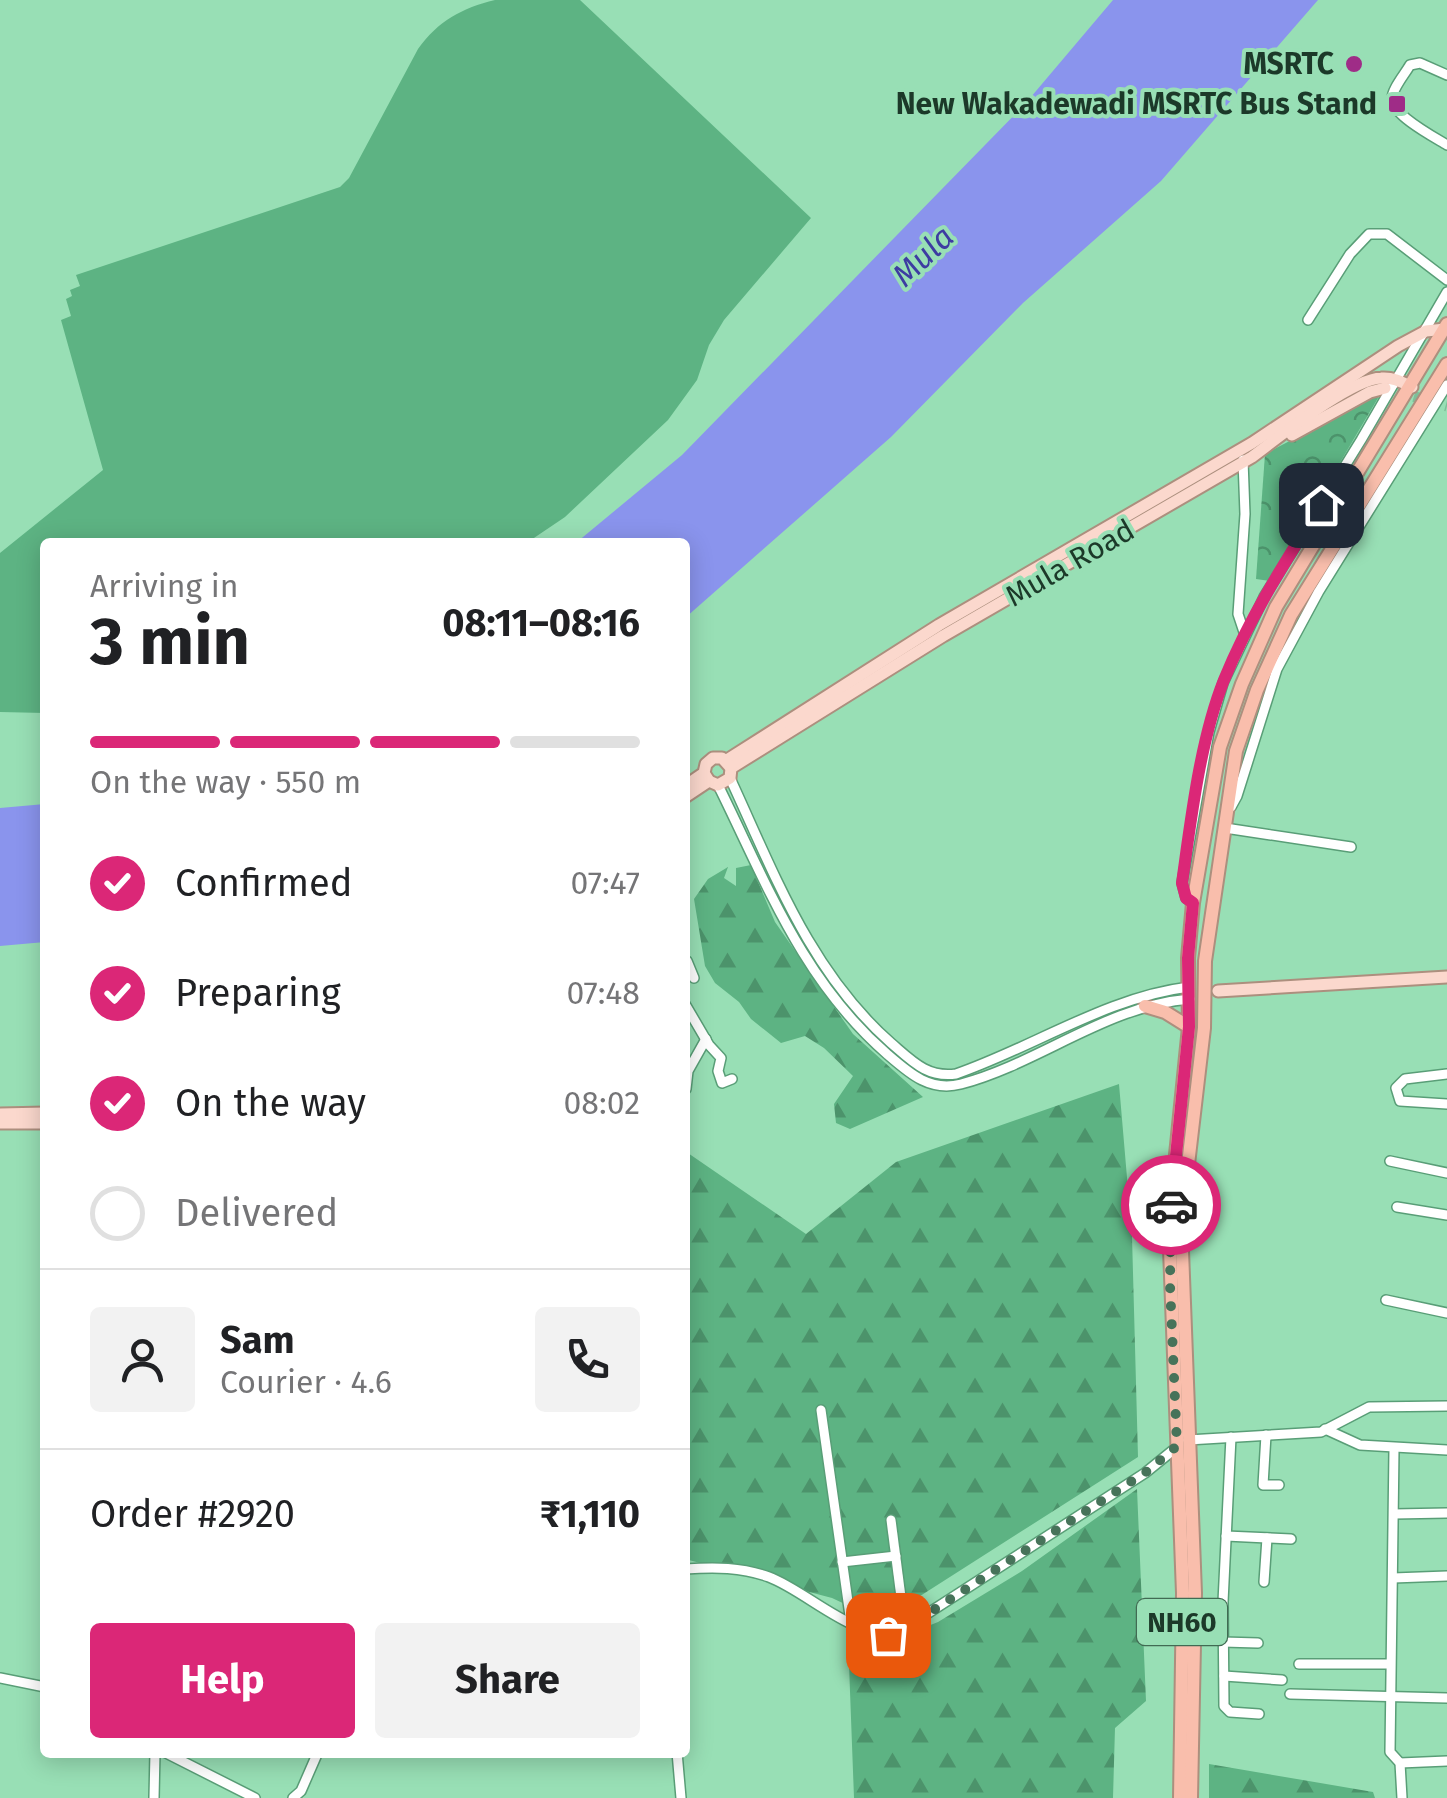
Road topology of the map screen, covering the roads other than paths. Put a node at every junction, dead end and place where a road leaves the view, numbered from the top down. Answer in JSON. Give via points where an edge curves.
{"nodes":[{"id":1,"x":1447,"y":75,"type":"edge"},
{"id":2,"x":1447,"y":146,"type":"edge"},
{"id":3,"x":1447,"y":280,"type":"edge"},
{"id":4,"x":1447,"y":292,"type":"edge"},
{"id":5,"x":1308,"y":320,"type":"dead end"},
{"id":6,"x":1446,"y":327,"type":"edge"},
{"id":7,"x":1426,"y":331,"type":"junction"},
{"id":8,"x":1447,"y":364,"type":"edge"},
{"id":9,"x":1397,"y":380,"type":"junction"},
{"id":10,"x":1447,"y":385,"type":"edge"},
{"id":11,"x":1412,"y":387,"type":"junction"},
{"id":12,"x":1385,"y":388,"type":"tunnel mouth"},
{"id":13,"x":1244,"y":448,"type":"junction"},
{"id":14,"x":1262,"y":450,"type":"junction"},
{"id":15,"x":1243,"y":462,"type":"junction"},
{"id":16,"x":1245,"y":635,"type":"junction"},
{"id":17,"x":720,"y":774,"type":"junction"},
{"id":18,"x":690,"y":784,"type":"edge"},
{"id":19,"x":690,"y":794,"type":"edge"},
{"id":20,"x":1226,"y":821,"type":"junction"},
{"id":21,"x":1351,"y":847,"type":"dead end"},
{"id":22,"x":1193,"y":903,"type":"junction"},
{"id":23,"x":690,"y":970,"type":"edge"},
{"id":24,"x":1447,"y":977,"type":"edge"},
{"id":25,"x":694,"y":978,"type":"dead end"},
{"id":26,"x":1209,"y":992,"type":"junction"},
{"id":27,"x":1190,"y":993,"type":"junction"},
{"id":28,"x":1145,"y":1006,"type":"junction"},
{"id":29,"x":690,"y":1012,"type":"edge"},
{"id":30,"x":1189,"y":1027,"type":"junction"},
{"id":31,"x":706,"y":1039,"type":"junction"},
{"id":32,"x":690,"y":1067,"type":"edge"},
{"id":33,"x":1447,"y":1074,"type":"edge"},
{"id":34,"x":732,"y":1079,"type":"dead end"},
{"id":35,"x":1447,"y":1104,"type":"edge"},
{"id":36,"x":40,"y":1113,"type":"edge"},
{"id":37,"x":0,"y":1114,"type":"edge"},
{"id":38,"x":40,"y":1122,"type":"edge"},
{"id":39,"x":0,"y":1123,"type":"edge"},
{"id":40,"x":1390,"y":1161,"type":"dead end"},
{"id":41,"x":1447,"y":1173,"type":"edge"},
{"id":42,"x":1397,"y":1206,"type":"dead end"},
{"id":43,"x":1447,"y":1215,"type":"edge"},
{"id":44,"x":1386,"y":1300,"type":"dead end"},
{"id":45,"x":1447,"y":1313,"type":"edge"},
{"id":46,"x":1447,"y":1406,"type":"edge"},
{"id":47,"x":821,"y":1410,"type":"dead end"},
{"id":48,"x":1325,"y":1430,"type":"junction"},
{"id":49,"x":1266,"y":1435,"type":"junction"},
{"id":50,"x":1231,"y":1437,"type":"junction"},
{"id":51,"x":1183,"y":1443,"type":"junction"},
{"id":52,"x":1394,"y":1449,"type":"junction"},
{"id":53,"x":1447,"y":1450,"type":"edge"},
{"id":54,"x":1280,"y":1485,"type":"dead end"},
{"id":55,"x":1394,"y":1514,"type":"junction"},
{"id":56,"x":1447,"y":1514,"type":"edge"},
{"id":57,"x":892,"y":1520,"type":"dead end"},
{"id":58,"x":1226,"y":1536,"type":"junction"},
{"id":59,"x":1267,"y":1538,"type":"junction"},
{"id":60,"x":1291,"y":1539,"type":"dead end"},
{"id":61,"x":896,"y":1556,"type":"junction"},
{"id":62,"x":842,"y":1562,"type":"junction"},
{"id":63,"x":690,"y":1569,"type":"edge"},
{"id":64,"x":1447,"y":1576,"type":"edge"},
{"id":65,"x":1393,"y":1578,"type":"junction"},
{"id":66,"x":1264,"y":1582,"type":"dead end"},
{"id":67,"x":851,"y":1623,"type":"junction"},
{"id":68,"x":906,"y":1628,"type":"junction"},
{"id":69,"x":1224,"y":1642,"type":"junction"},
{"id":70,"x":1258,"y":1644,"type":"dead end"},
{"id":71,"x":1299,"y":1664,"type":"dead end"},
{"id":72,"x":1389,"y":1664,"type":"junction"},
{"id":73,"x":1224,"y":1676,"type":"junction"},
{"id":74,"x":0,"y":1678,"type":"edge"},
{"id":75,"x":1282,"y":1680,"type":"dead end"},
{"id":76,"x":40,"y":1687,"type":"edge"},
{"id":77,"x":1290,"y":1694,"type":"dead end"},
{"id":78,"x":1390,"y":1695,"type":"junction"},
{"id":79,"x":1447,"y":1698,"type":"edge"},
{"id":80,"x":1258,"y":1714,"type":"dead end"},
{"id":81,"x":154,"y":1758,"type":"edge"},
{"id":82,"x":176,"y":1758,"type":"edge"},
{"id":83,"x":315,"y":1758,"type":"edge"},
{"id":84,"x":678,"y":1758,"type":"edge"},
{"id":85,"x":1400,"y":1762,"type":"junction"},
{"id":86,"x":1447,"y":1762,"type":"edge"},
{"id":87,"x":154,"y":1798,"type":"edge"},
{"id":88,"x":255,"y":1798,"type":"edge"},
{"id":89,"x":293,"y":1798,"type":"edge"},
{"id":90,"x":681,"y":1798,"type":"edge"},
{"id":91,"x":1180,"y":1798,"type":"edge"},
{"id":92,"x":1192,"y":1798,"type":"edge"},
{"id":93,"x":1402,"y":1798,"type":"edge"}],
"edges":[{"from":1,"to":2,"type":"street","via":[[1410,65],[1392,103]]},
{"from":3,"to":5,"type":"street","via":[[1387,234],[1369,234]]},
{"from":4,"to":7,"type":"street"},
{"from":6,"to":7,"type":"main road"},
{"from":6,"to":11,"type":"highway","number":"NH60"},
{"from":7,"to":9,"type":"street"},
{"from":7,"to":13,"type":"main road"},
{"from":8,"to":20,"type":"highway","number":"NH60","via":[[1291,615],[1236,751]]},
{"from":9,"to":11,"type":"main road"},
{"from":9,"to":14,"type":"main road","name":"Mula Road","via":[[1367,381]]},
{"from":9,"to":16,"type":"street"},
{"from":10,"to":20,"type":"street","via":[[1277,669]]},
{"from":11,"to":22,"type":"highway","number":"NH60","via":[[1276,607],[1249,667],[1220,747]]},
{"from":12,"to":14,"type":"main road"},
{"from":13,"to":15,"type":"street"},
{"from":13,"to":17,"type":"main road","via":[[939,625]]},
{"from":14,"to":15,"type":"main road","name":"Mula Road"},
{"from":15,"to":16,"type":"street","via":[[1238,614]]},
{"from":15,"to":17,"type":"main road","name":"Mula Road"},
{"from":16,"to":22,"type":"street","via":[[1209,732],[1182,883]]},
{"from":17,"to":18,"type":"main road","name":"Mula Road"},
{"from":17,"to":19,"type":"main road","name":"Mula Road"},
{"from":17,"to":27,"type":"street","via":[[814,956],[857,1013],[929,1074],[956,1074],[1152,993]]},
{"from":17,"to":28,"type":"street","via":[[806,961],[850,1020],[926,1084],[968,1082]]},
{"from":20,"to":21,"type":"street"},
{"from":20,"to":26,"type":"highway","number":"NH60","via":[[1205,961]]},
{"from":22,"to":27,"type":"highway","number":"NH60"},
{"from":23,"to":25,"type":"street"},
{"from":24,"to":26,"type":"main road"},
{"from":26,"to":27,"type":"main road"},
{"from":26,"to":51,"type":"highway","number":"NH60","via":[[1181,1224]]},
{"from":27,"to":28,"type":"street"},
{"from":27,"to":30,"type":"highway","number":"NH60"},
{"from":28,"to":30,"type":"highway"},
{"from":29,"to":31,"type":"street"},
{"from":30,"to":51,"type":"highway","number":"NH60","via":[[1169,1223]]},
{"from":31,"to":32,"type":"street"},
{"from":31,"to":34,"type":"street","via":[[721,1058],[722,1083]]},
{"from":33,"to":35,"type":"street","via":[[1405,1079],[1396,1088],[1407,1104]]},
{"from":36,"to":37,"type":"main road"},
{"from":38,"to":39,"type":"main road"},
{"from":40,"to":41,"type":"street"},
{"from":42,"to":43,"type":"street"},
{"from":44,"to":45,"type":"street"},
{"from":46,"to":48,"type":"street","via":[[1369,1407]]},
{"from":47,"to":62,"type":"street"},
{"from":48,"to":49,"type":"street"},
{"from":48,"to":52,"type":"street","via":[[1360,1445]]},
{"from":49,"to":50,"type":"street"},
{"from":49,"to":54,"type":"street","via":[[1263,1485]]},
{"from":50,"to":51,"type":"street"},
{"from":50,"to":58,"type":"street"},
{"from":51,"to":68,"type":"street"},
{"from":51,"to":91,"type":"highway","number":"NH60"},
{"from":51,"to":92,"type":"highway","number":"NH60","via":[[1195,1593]]},
{"from":52,"to":53,"type":"street"},
{"from":52,"to":55,"type":"street"},
{"from":55,"to":56,"type":"street"},
{"from":55,"to":65,"type":"street"},
{"from":57,"to":61,"type":"street"},
{"from":58,"to":59,"type":"street"},
{"from":58,"to":69,"type":"street"},
{"from":59,"to":60,"type":"street"},
{"from":59,"to":66,"type":"street"},
{"from":61,"to":62,"type":"street"},
{"from":61,"to":68,"type":"street"},
{"from":62,"to":67,"type":"street"},
{"from":63,"to":67,"type":"street","via":[[720,1566],[772,1578]]},
{"from":64,"to":65,"type":"street"},
{"from":65,"to":72,"type":"street"},
{"from":67,"to":68,"type":"street","via":[[875,1634]]},
{"from":69,"to":70,"type":"street"},
{"from":69,"to":73,"type":"street"},
{"from":71,"to":72,"type":"street"},
{"from":72,"to":78,"type":"street"},
{"from":73,"to":75,"type":"street"},
{"from":73,"to":80,"type":"street","via":[[1225,1708]]},
{"from":74,"to":76,"type":"street"},
{"from":77,"to":78,"type":"street"},
{"from":78,"to":79,"type":"street"},
{"from":78,"to":85,"type":"street","via":[[1390,1752]]},
{"from":81,"to":87,"type":"street"},
{"from":82,"to":88,"type":"street"},
{"from":83,"to":89,"type":"street"},
{"from":84,"to":90,"type":"street"},
{"from":85,"to":86,"type":"street"},
{"from":85,"to":93,"type":"street"}]}
